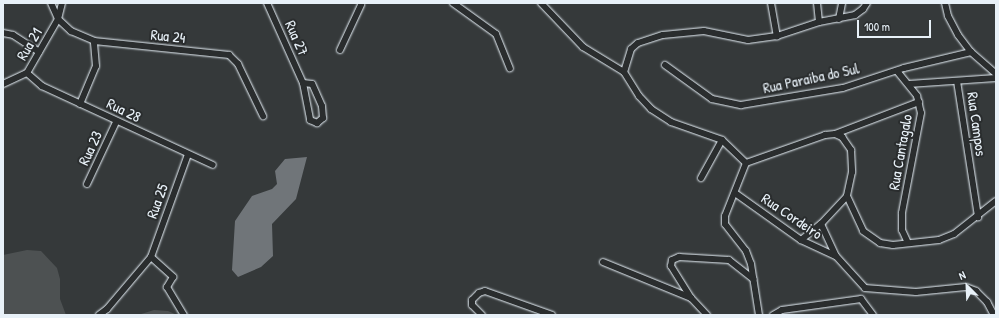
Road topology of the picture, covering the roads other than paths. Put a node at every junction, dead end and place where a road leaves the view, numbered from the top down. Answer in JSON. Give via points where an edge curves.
{"nodes":[{"id":1,"x":51,"y":3,"type":"edge"},
{"id":2,"x":62,"y":3,"type":"edge"},
{"id":3,"x":267,"y":3,"type":"edge"},
{"id":4,"x":368,"y":3,"type":"edge"},
{"id":5,"x":452,"y":3,"type":"edge"},
{"id":6,"x":541,"y":3,"type":"edge"},
{"id":7,"x":771,"y":3,"type":"edge"},
{"id":8,"x":817,"y":3,"type":"edge"},
{"id":9,"x":842,"y":3,"type":"edge"},
{"id":10,"x":867,"y":3,"type":"edge"},
{"id":11,"x":945,"y":3,"type":"edge"},
{"id":12,"x":360,"y":4,"type":"edge"},
{"id":13,"x":58,"y":19,"type":"junction"},
{"id":14,"x":839,"y":19,"type":"junction"},
{"id":15,"x":819,"y":22,"type":"junction"},
{"id":16,"x":3,"y":33,"type":"edge"},
{"id":17,"x":777,"y":36,"type":"junction"},
{"id":18,"x":94,"y":41,"type":"junction"},
{"id":19,"x":340,"y":50,"type":"dead end"},
{"id":20,"x":38,"y":52,"type":"junction"},
{"id":21,"x":971,"y":52,"type":"junction"},
{"id":22,"x":665,"y":65,"type":"dead end"},
{"id":23,"x":510,"y":68,"type":"dead end"},
{"id":24,"x":995,"y":70,"type":"edge"},
{"id":25,"x":897,"y":71,"type":"junction"},
{"id":26,"x":624,"y":72,"type":"junction"},
{"id":27,"x":27,"y":73,"type":"junction"},
{"id":28,"x":996,"y":78,"type":"edge"},
{"id":29,"x":957,"y":81,"type":"junction"},
{"id":30,"x":303,"y":83,"type":"junction"},
{"id":31,"x":3,"y":84,"type":"edge"},
{"id":32,"x":909,"y":84,"type":"junction"},
{"id":33,"x":919,"y":102,"type":"junction"},
{"id":34,"x":80,"y":104,"type":"junction"},
{"id":35,"x":263,"y":116,"type":"dead end"},
{"id":36,"x":116,"y":122,"type":"junction"},
{"id":37,"x":835,"y":134,"type":"junction"},
{"id":38,"x":722,"y":140,"type":"junction"},
{"id":39,"x":188,"y":154,"type":"junction"},
{"id":40,"x":746,"y":164,"type":"junction"},
{"id":41,"x":213,"y":165,"type":"dead end"},
{"id":42,"x":701,"y":178,"type":"dead end"},
{"id":43,"x":87,"y":184,"type":"dead end"},
{"id":44,"x":735,"y":193,"type":"junction"},
{"id":45,"x":847,"y":196,"type":"junction"},
{"id":46,"x":996,"y":201,"type":"edge"},
{"id":47,"x":978,"y":217,"type":"junction"},
{"id":48,"x":821,"y":224,"type":"junction"},
{"id":49,"x":801,"y":240,"type":"junction"},
{"id":50,"x":908,"y":243,"type":"junction"},
{"id":51,"x":836,"y":256,"type":"junction"},
{"id":52,"x":151,"y":257,"type":"junction"},
{"id":53,"x":604,"y":262,"type":"dead end"},
{"id":54,"x":753,"y":280,"type":"junction"},
{"id":55,"x":865,"y":288,"type":"junction"},
{"id":56,"x":691,"y":298,"type":"junction"},
{"id":57,"x":861,"y":299,"type":"junction"},
{"id":58,"x":99,"y":315,"type":"edge"},
{"id":59,"x":184,"y":315,"type":"edge"},
{"id":60,"x":482,"y":315,"type":"edge"},
{"id":61,"x":552,"y":315,"type":"edge"},
{"id":62,"x":707,"y":315,"type":"edge"},
{"id":63,"x":759,"y":315,"type":"edge"},
{"id":64,"x":772,"y":315,"type":"edge"},
{"id":65,"x":874,"y":315,"type":"edge"},
{"id":66,"x":994,"y":315,"type":"edge"}],
"edges":[{"from":1,"to":13,"type":"street","name":"Rua 24"},
{"from":2,"to":13,"type":"street","name":"Rua 21"},
{"from":3,"to":30,"type":"street","name":"Rua 27"},
{"from":4,"to":12,"type":"street"},
{"from":5,"to":23,"type":"street","via":[[496,34]]},
{"from":6,"to":26,"type":"street","via":[[583,47]]},
{"from":7,"to":17,"type":"street"},
{"from":8,"to":15,"type":"street"},
{"from":9,"to":14,"type":"street"},
{"from":10,"to":14,"type":"street","via":[[855,15]]},
{"from":11,"to":21,"type":"street","via":[[948,16]]},
{"from":12,"to":19,"type":"street"},
{"from":13,"to":18,"type":"street","name":"Rua 24","via":[[72,31]]},
{"from":13,"to":20,"type":"street","name":"Rua 21"},
{"from":14,"to":15,"type":"street"},
{"from":15,"to":17,"type":"street"},
{"from":16,"to":20,"type":"street","via":[[13,36]]},
{"from":17,"to":26,"type":"street","via":[[748,40],[704,30],[673,32],[638,43],[630,49]]},
{"from":18,"to":34,"type":"street","via":[[96,66]]},
{"from":18,"to":35,"type":"street","name":"Rua 24","via":[[229,56],[238,64]]},
{"from":20,"to":27,"type":"street","name":"Rua 21"},
{"from":21,"to":24,"type":"street"},
{"from":21,"to":25,"type":"street","name":"Rua Paraiba do Sul"},
{"from":22,"to":25,"type":"street","name":"Rua Paraiba do Sul","via":[[712,99],[741,105],[836,89]]},
{"from":25,"to":32,"type":"street","name":"Rua Cantagalo"},
{"from":26,"to":38,"type":"street","via":[[639,96],[671,122]]},
{"from":27,"to":31,"type":"street","name":"Rua 21"},
{"from":27,"to":34,"type":"street","name":"Rua 28","via":[[42,86]]},
{"from":28,"to":29,"type":"street"},
{"from":29,"to":32,"type":"street"},
{"from":29,"to":47,"type":"street","name":"Rua Campos"},
{"from":30,"to":30,"type":"street","via":[[312,84],[322,106],[323,118],[317,124],[310,120]]},
{"from":32,"to":33,"type":"street","name":"Rua Cantagalo"},
{"from":33,"to":37,"type":"street"},
{"from":33,"to":50,"type":"street","name":"Rua Cantagalo","via":[[919,132],[901,221]]},
{"from":34,"to":36,"type":"street","name":"Rua 28"},
{"from":36,"to":39,"type":"street","name":"Rua 28"},
{"from":36,"to":43,"type":"street","name":"Rua 23"},
{"from":37,"to":40,"type":"street","via":[[825,135]]},
{"from":37,"to":45,"type":"street","via":[[848,142],[851,150],[852,172]]},
{"from":38,"to":40,"type":"street"},
{"from":38,"to":42,"type":"street"},
{"from":39,"to":41,"type":"street","name":"Rua 28"},
{"from":39,"to":52,"type":"street","name":"Rua 25"},
{"from":40,"to":44,"type":"street"},
{"from":44,"to":49,"type":"street","name":"Rua Cordeiro"},
{"from":44,"to":54,"type":"street","via":[[725,216],[725,224],[746,251]]},
{"from":45,"to":48,"type":"street"},
{"from":45,"to":50,"type":"street","via":[[857,221],[871,239],[893,245]]},
{"from":46,"to":47,"type":"street"},
{"from":47,"to":50,"type":"street","via":[[954,234],[939,240]]},
{"from":48,"to":49,"type":"street"},
{"from":48,"to":51,"type":"street","name":"Rua Cordeiro"},
{"from":49,"to":51,"type":"street","name":"Rua Cordeiro"},
{"from":51,"to":55,"type":"street","name":"Rua Cordeiro"},
{"from":52,"to":58,"type":"street","name":"Rua 25"},
{"from":52,"to":59,"type":"street","via":[[173,277],[167,287]]},
{"from":53,"to":56,"type":"street"},
{"from":54,"to":56,"type":"street","via":[[728,260],[714,257],[675,257],[671,266]]},
{"from":54,"to":63,"type":"street"},
{"from":55,"to":57,"type":"street"},
{"from":55,"to":66,"type":"street","via":[[916,292],[966,287],[976,291],[987,302]]},
{"from":56,"to":62,"type":"street"},
{"from":57,"to":64,"type":"street","via":[[782,310]]},
{"from":57,"to":65,"type":"street"},
{"from":60,"to":61,"type":"street","via":[[475,310],[472,300],[485,291]]}]}
